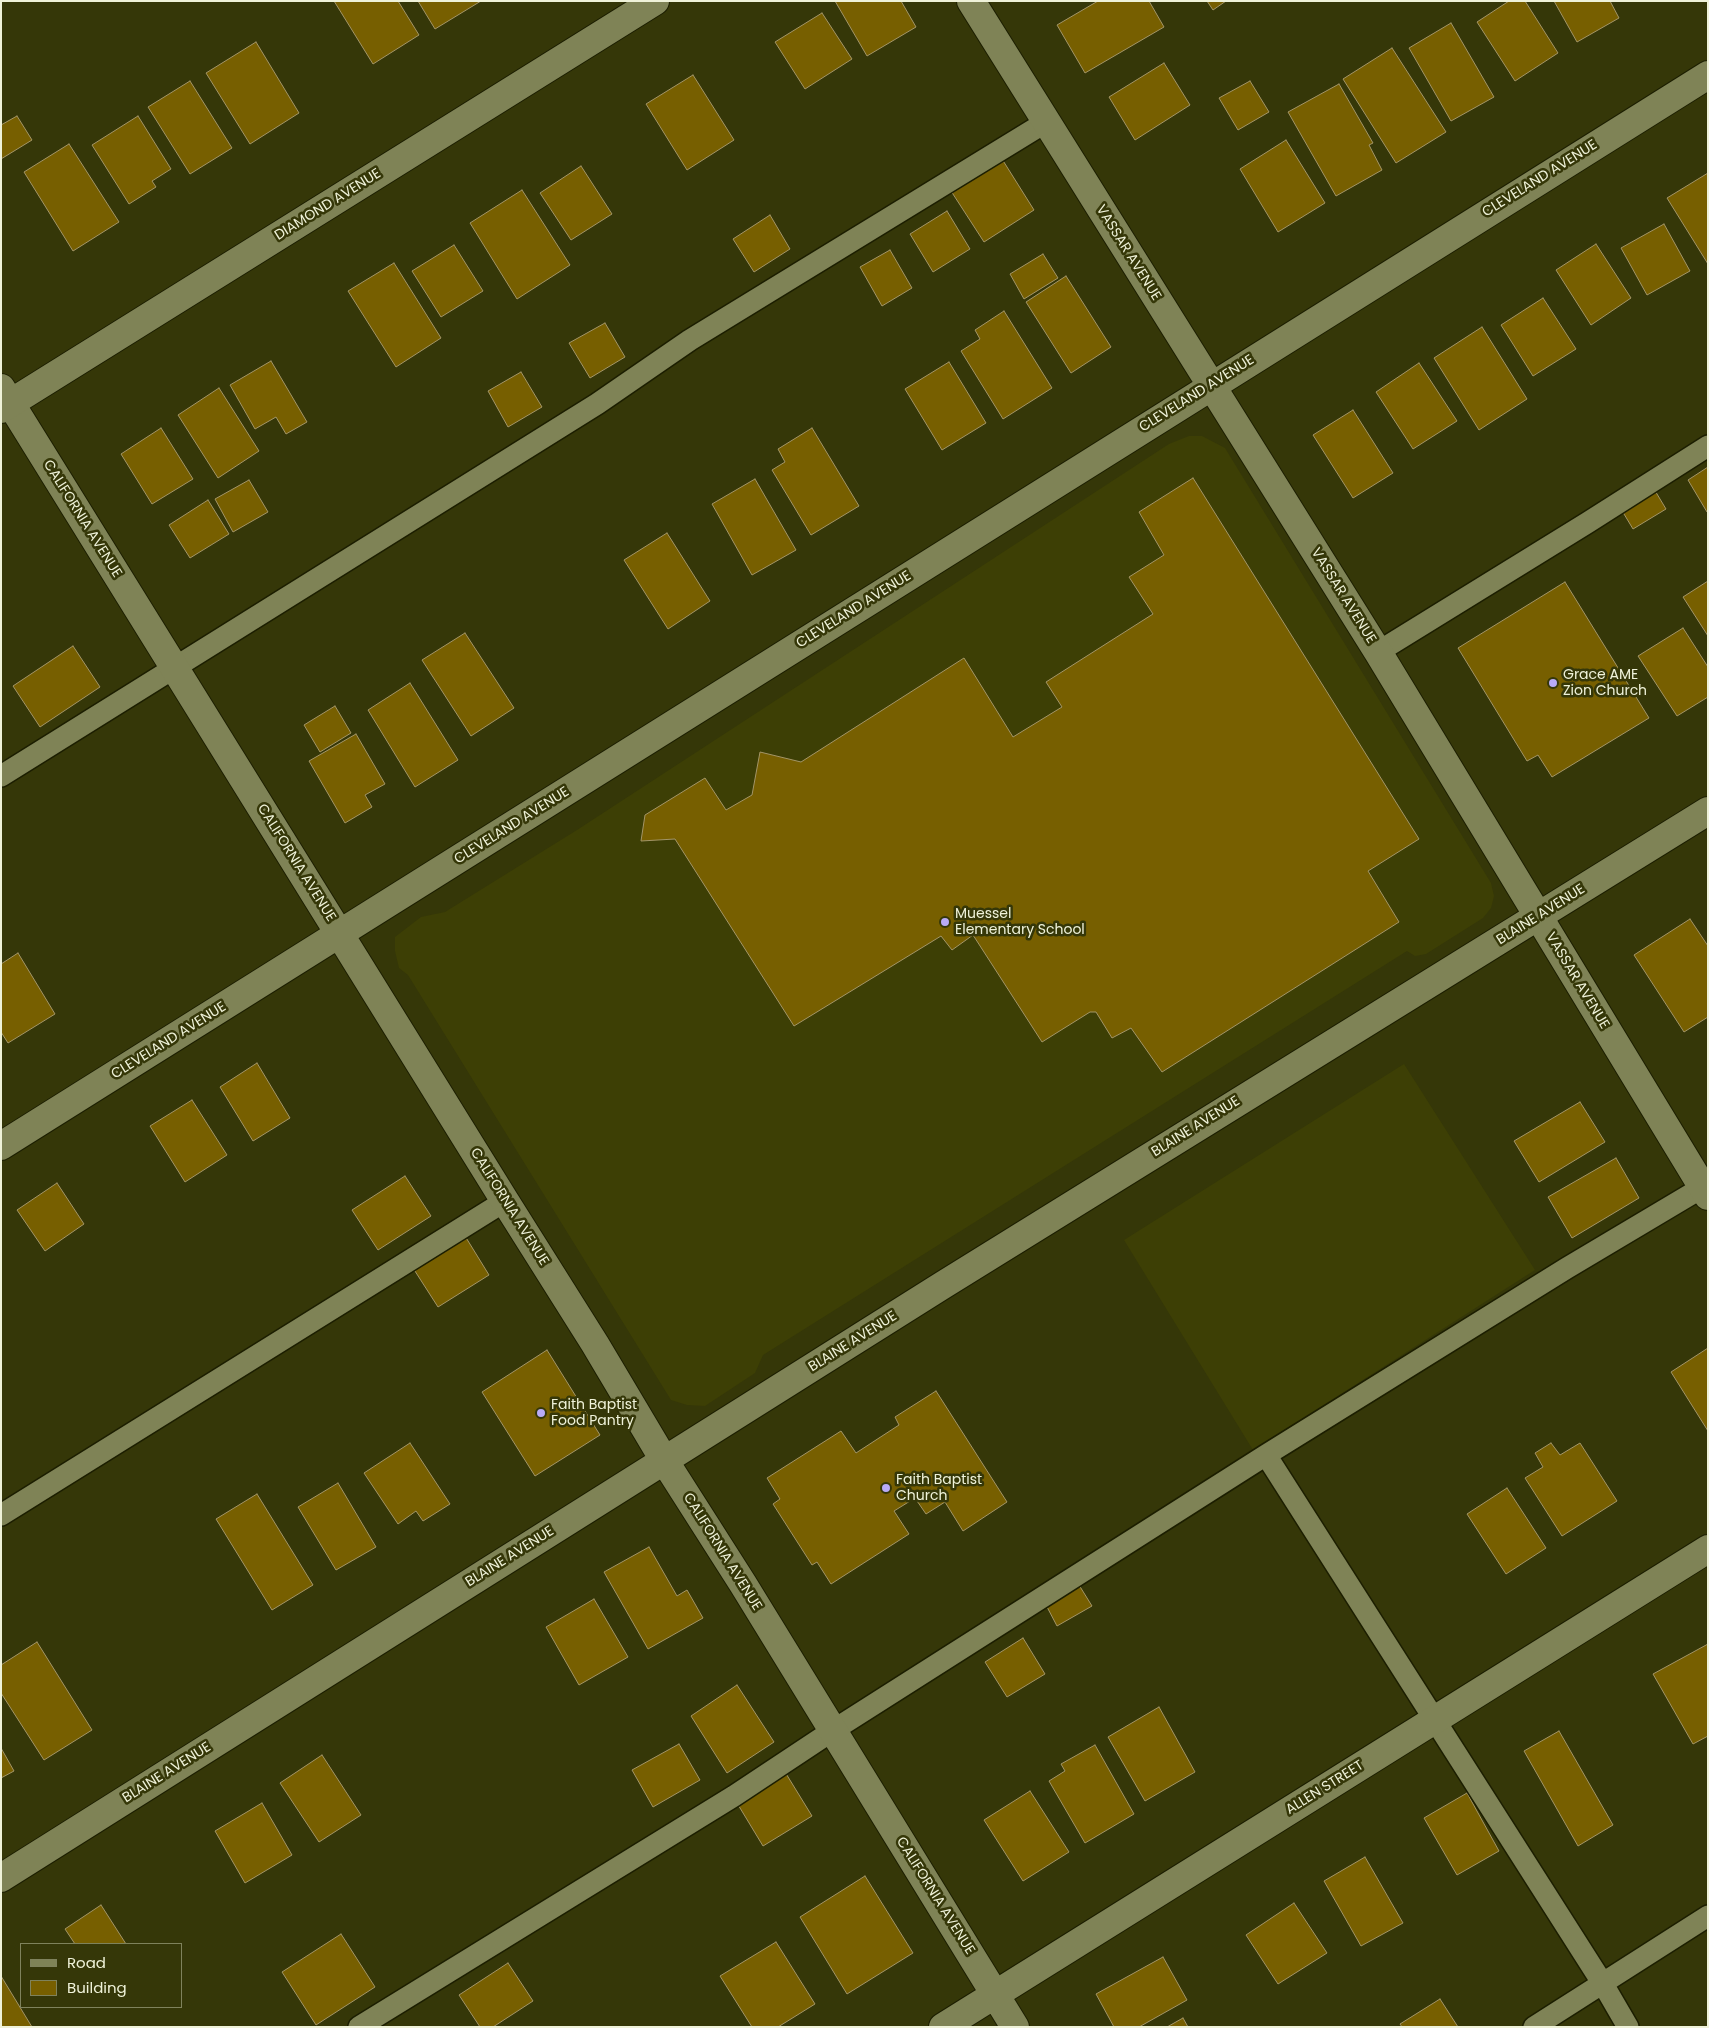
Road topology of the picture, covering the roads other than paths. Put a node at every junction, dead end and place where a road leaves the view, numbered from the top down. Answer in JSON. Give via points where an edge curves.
{"nodes":[{"id":1,"x":655,"y":1,"type":"edge"},
{"id":2,"x":972,"y":1,"type":"edge"},
{"id":3,"x":1708,"y":75,"type":"edge"},
{"id":4,"x":1046,"y":122,"type":"junction"},
{"id":5,"x":1211,"y":385,"type":"junction"},
{"id":6,"x":4,"y":400,"type":"edge"},
{"id":7,"x":1708,"y":446,"type":"edge"},
{"id":8,"x":1378,"y":652,"type":"junction"},
{"id":9,"x":175,"y":668,"type":"junction"},
{"id":10,"x":1,"y":776,"type":"edge"},
{"id":11,"x":1708,"y":811,"type":"edge"},
{"id":12,"x":1538,"y":917,"type":"junction"},
{"id":13,"x":340,"y":934,"type":"junction"},
{"id":14,"x":1,"y":1146,"type":"edge"},
{"id":15,"x":1706,"y":1189,"type":"edge"},
{"id":16,"x":505,"y":1201,"type":"junction"},
{"id":17,"x":1266,"y":1455,"type":"junction"},
{"id":18,"x":664,"y":1460,"type":"junction"},
{"id":19,"x":1,"y":1515,"type":"edge"},
{"id":20,"x":1708,"y":1549,"type":"edge"},
{"id":21,"x":1434,"y":1719,"type":"junction"},
{"id":22,"x":832,"y":1731,"type":"junction"},
{"id":23,"x":1,"y":1878,"type":"edge"},
{"id":24,"x":1708,"y":1916,"type":"edge"},
{"id":25,"x":1603,"y":1984,"type":"junction"},
{"id":26,"x":995,"y":1994,"type":"junction"},
{"id":27,"x":359,"y":2027,"type":"edge"},
{"id":28,"x":943,"y":2027,"type":"edge"},
{"id":29,"x":1015,"y":2027,"type":"edge"},
{"id":30,"x":1534,"y":2027,"type":"edge"},
{"id":31,"x":1628,"y":2027,"type":"edge"}],
"edges":[{"from":1,"to":6,"type":"street","name":"DIAMOND AVENUE"},
{"from":2,"to":4,"type":"street","name":"VASSAR AVENUE"},
{"from":3,"to":5,"type":"street","name":"CLEVELAND AVENUE"},
{"from":4,"to":5,"type":"street","name":"VASSAR AVENUE"},
{"from":4,"to":9,"type":"lane","via":[[690,340],[597,404]]},
{"from":5,"to":8,"type":"street","name":"VASSAR AVENUE"},
{"from":5,"to":13,"type":"street","name":"CLEVELAND AVENUE"},
{"from":6,"to":9,"type":"street","name":"CALIFORNIA AVENUE"},
{"from":7,"to":8,"type":"lane"},
{"from":8,"to":12,"type":"street","name":"VASSAR AVENUE"},
{"from":9,"to":10,"type":"lane"},
{"from":9,"to":13,"type":"street","name":"CALIFORNIA AVENUE"},
{"from":11,"to":12,"type":"street","name":"BLAINE AVENUE"},
{"from":12,"to":15,"type":"street","name":"VASSAR AVENUE"},
{"from":12,"to":18,"type":"street","name":"BLAINE AVENUE"},
{"from":13,"to":14,"type":"street","name":"CLEVELAND AVENUE"},
{"from":13,"to":16,"type":"street","name":"CALIFORNIA AVENUE"},
{"from":15,"to":17,"type":"lane","via":[[1567,1268]]},
{"from":16,"to":18,"type":"street","name":"CALIFORNIA AVENUE"},
{"from":16,"to":19,"type":"lane"},
{"from":17,"to":21,"type":"lane"},
{"from":17,"to":22,"type":"lane"},
{"from":18,"to":22,"type":"street","name":"CALIFORNIA AVENUE"},
{"from":18,"to":23,"type":"street","name":"BLAINE AVENUE"},
{"from":20,"to":21,"type":"street","name":"ALLEN STREET"},
{"from":21,"to":25,"type":"lane"},
{"from":21,"to":26,"type":"street","name":"ALLEN STREET"},
{"from":22,"to":26,"type":"street","name":"CALIFORNIA AVENUE"},
{"from":22,"to":27,"type":"lane","via":[[734,1796]]},
{"from":24,"to":25,"type":"lane"},
{"from":25,"to":30,"type":"lane"},
{"from":25,"to":31,"type":"lane"},
{"from":26,"to":28,"type":"street","name":"ALLEN STREET"},
{"from":26,"to":29,"type":"street","name":"CALIFORNIA AVENUE"}]}
